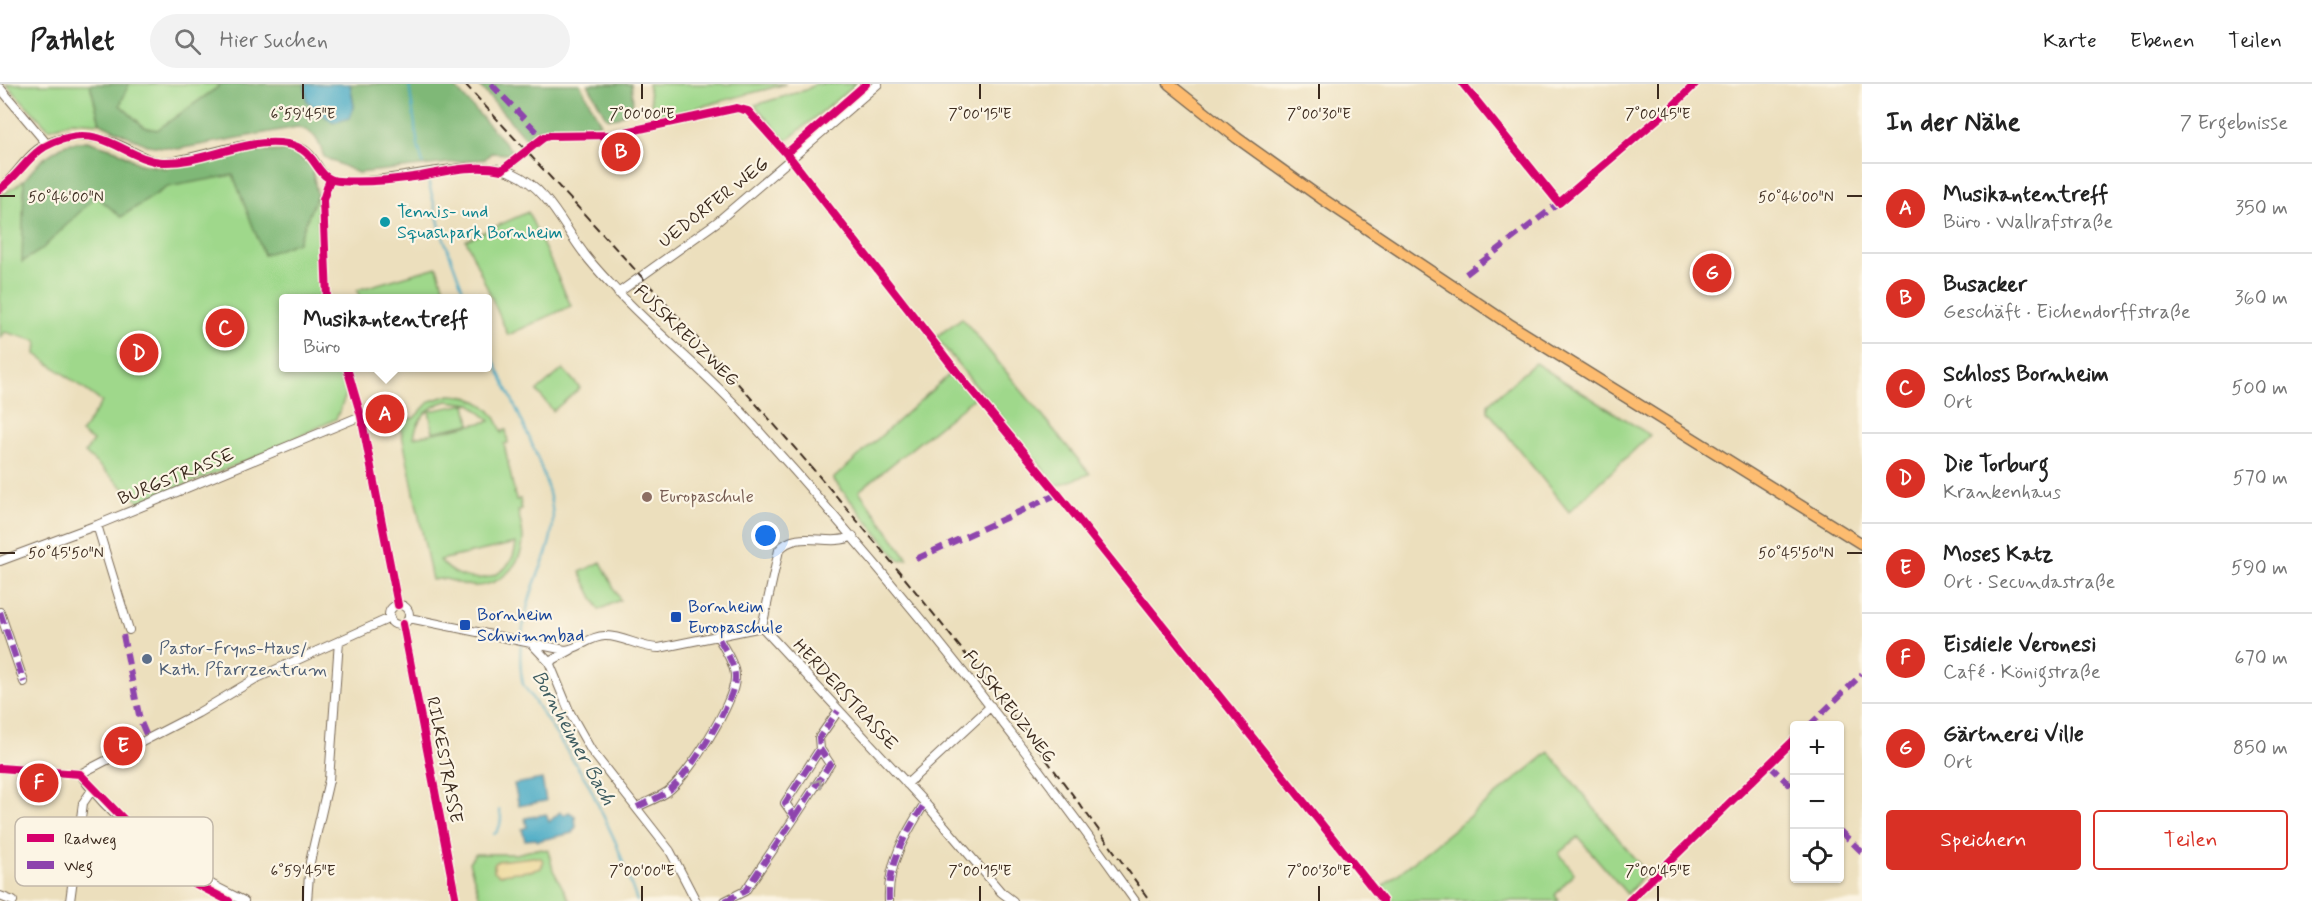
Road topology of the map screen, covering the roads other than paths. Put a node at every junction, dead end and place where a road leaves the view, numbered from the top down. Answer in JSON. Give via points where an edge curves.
{"nodes":[{"id":1,"x":878,"y":84,"type":"edge"},
{"id":2,"x":1169,"y":84,"type":"edge"},
{"id":3,"x":0,"y":88,"type":"edge"},
{"id":4,"x":47,"y":144,"type":"junction"},
{"id":5,"x":792,"y":160,"type":"junction"},
{"id":6,"x":501,"y":170,"type":"junction"},
{"id":7,"x":330,"y":179,"type":"junction"},
{"id":8,"x":0,"y":189,"type":"edge"},
{"id":9,"x":618,"y":293,"type":"junction"},
{"id":10,"x":327,"y":294,"type":"edge"},
{"id":11,"x":348,"y":372,"type":"edge"},
{"id":12,"x":361,"y":416,"type":"junction"},
{"id":13,"x":97,"y":525,"type":"junction"},
{"id":14,"x":853,"y":536,"type":"junction"},
{"id":15,"x":1862,"y":544,"type":"edge"},
{"id":16,"x":0,"y":561,"type":"edge"},
{"id":17,"x":398,"y":605,"type":"junction"},
{"id":18,"x":0,"y":612,"type":"edge"},
{"id":19,"x":390,"y":618,"type":"junction"},
{"id":20,"x":406,"y":621,"type":"junction"},
{"id":21,"x":762,"y":627,"type":"junction"},
{"id":22,"x":129,"y":630,"type":"dead end"},
{"id":23,"x":717,"y":635,"type":"junction"},
{"id":24,"x":339,"y":641,"type":"junction"},
{"id":25,"x":531,"y":643,"type":"junction"},
{"id":26,"x":572,"y":650,"type":"junction"},
{"id":27,"x":549,"y":662,"type":"junction"},
{"id":28,"x":24,"y":682,"type":"dead end"},
{"id":29,"x":991,"y":706,"type":"junction"},
{"id":30,"x":838,"y":711,"type":"junction"},
{"id":31,"x":820,"y":749,"type":"junction"},
{"id":32,"x":0,"y":768,"type":"edge"},
{"id":33,"x":80,"y":774,"type":"junction"},
{"id":34,"x":907,"y":784,"type":"junction"},
{"id":35,"x":92,"y":790,"type":"junction"},
{"id":36,"x":925,"y":803,"type":"junction"},
{"id":37,"x":637,"y":807,"type":"junction"},
{"id":38,"x":81,"y":817,"type":"edge"},
{"id":39,"x":121,"y":817,"type":"edge"},
{"id":40,"x":795,"y":817,"type":"junction"},
{"id":41,"x":213,"y":884,"type":"edge"},
{"id":42,"x":72,"y":886,"type":"edge"},
{"id":43,"x":0,"y":896,"type":"edge"},
{"id":44,"x":13,"y":901,"type":"edge"},
{"id":45,"x":70,"y":901,"type":"edge"},
{"id":46,"x":244,"y":901,"type":"edge"},
{"id":47,"x":308,"y":901,"type":"edge"},
{"id":48,"x":456,"y":901,"type":"edge"},
{"id":49,"x":696,"y":901,"type":"edge"},
{"id":50,"x":726,"y":901,"type":"edge"},
{"id":51,"x":889,"y":901,"type":"edge"},
{"id":52,"x":1012,"y":901,"type":"edge"},
{"id":53,"x":1135,"y":901,"type":"edge"}],
"edges":[{"from":1,"to":5,"type":"street","name":"UEDORFER WEG"},
{"from":2,"to":15,"type":"main road","via":[[1321,198],[1509,324]]},
{"from":3,"to":4,"type":"street"},
{"from":4,"to":7,"type":"street","via":[[89,137],[118,144],[145,159],[164,162],[261,143],[287,144],[308,152],[321,173]]},
{"from":4,"to":8,"type":"street","via":[[33,153]]},
{"from":5,"to":6,"type":"street","via":[[748,111],[737,108],[612,135],[549,136]]},
{"from":5,"to":9,"type":"street","name":"UEDORFER WEG","via":[[717,222]]},
{"from":6,"to":7,"type":"street","name":"FUSSKREUZWEG","via":[[468,168],[369,181]]},
{"from":6,"to":9,"type":"street","name":"FUSSKREUZWEG","via":[[526,180],[546,197],[585,255]]},
{"from":7,"to":10,"type":"street","via":[[323,200]]},
{"from":9,"to":14,"type":"street","name":"FUSSKREUZWEG","via":[[712,381]]},
{"from":11,"to":12,"type":"street"},
{"from":12,"to":13,"type":"street","name":"BURGSTRASSE"},
{"from":12,"to":17,"type":"street"},
{"from":13,"to":16,"type":"street","name":"BURGSTRASSE"},
{"from":13,"to":22,"type":"street"},
{"from":14,"to":21,"type":"street","via":[[835,542],[802,539],[782,546]]},
{"from":14,"to":29,"type":"street","name":"FUSSKREUZWEG"},
{"from":17,"to":19,"type":"street","via":[[391,609]]},
{"from":17,"to":20,"type":"street","via":[[407,609]]},
{"from":18,"to":28,"type":"street"},
{"from":19,"to":20,"type":"street","via":[[397,624]]},
{"from":19,"to":24,"type":"street"},
{"from":20,"to":25,"type":"street"},
{"from":20,"to":48,"type":"street","name":"RILKESTRASSE"},
{"from":21,"to":23,"type":"street"},
{"from":21,"to":30,"type":"street","name":"HERDERSTRASSE"},
{"from":23,"to":26,"type":"street","via":[[650,648],[604,635]]},
{"from":23,"to":37,"type":"street","via":[[736,674],[734,691],[679,781]]},
{"from":24,"to":33,"type":"street","via":[[255,680]]},
{"from":24,"to":47,"type":"street","via":[[329,780],[310,862]]},
{"from":25,"to":26,"type":"street"},
{"from":25,"to":27,"type":"street"},
{"from":26,"to":27,"type":"street"},
{"from":27,"to":37,"type":"street","via":[[570,713],[591,750]]},
{"from":29,"to":34,"type":"street"},
{"from":29,"to":53,"type":"street","name":"FUSSKREUZWEG"},
{"from":30,"to":31,"type":"street","via":[[819,738]]},
{"from":30,"to":34,"type":"street","name":"HERDERSTRASSE"},
{"from":40,"to":31,"type":"street","one_way":true,"via":[[830,764]]},
{"from":31,"to":40,"type":"street","via":[[785,803]]},
{"from":32,"to":33,"type":"street"},
{"from":33,"to":35,"type":"street"},
{"from":34,"to":36,"type":"street","name":"HERDERSTRASSE"},
{"from":35,"to":38,"type":"street","via":[[83,802]]},
{"from":35,"to":39,"type":"street"},
{"from":36,"to":51,"type":"street","via":[[893,864]]},
{"from":36,"to":52,"type":"street","name":"HERDERSTRASSE"},
{"from":37,"to":49,"type":"street","via":[[670,851]]},
{"from":40,"to":50,"type":"street","via":[[745,891]]},
{"from":41,"to":46,"type":"street"},
{"from":42,"to":45,"type":"street"},
{"from":43,"to":44,"type":"street"}]}
